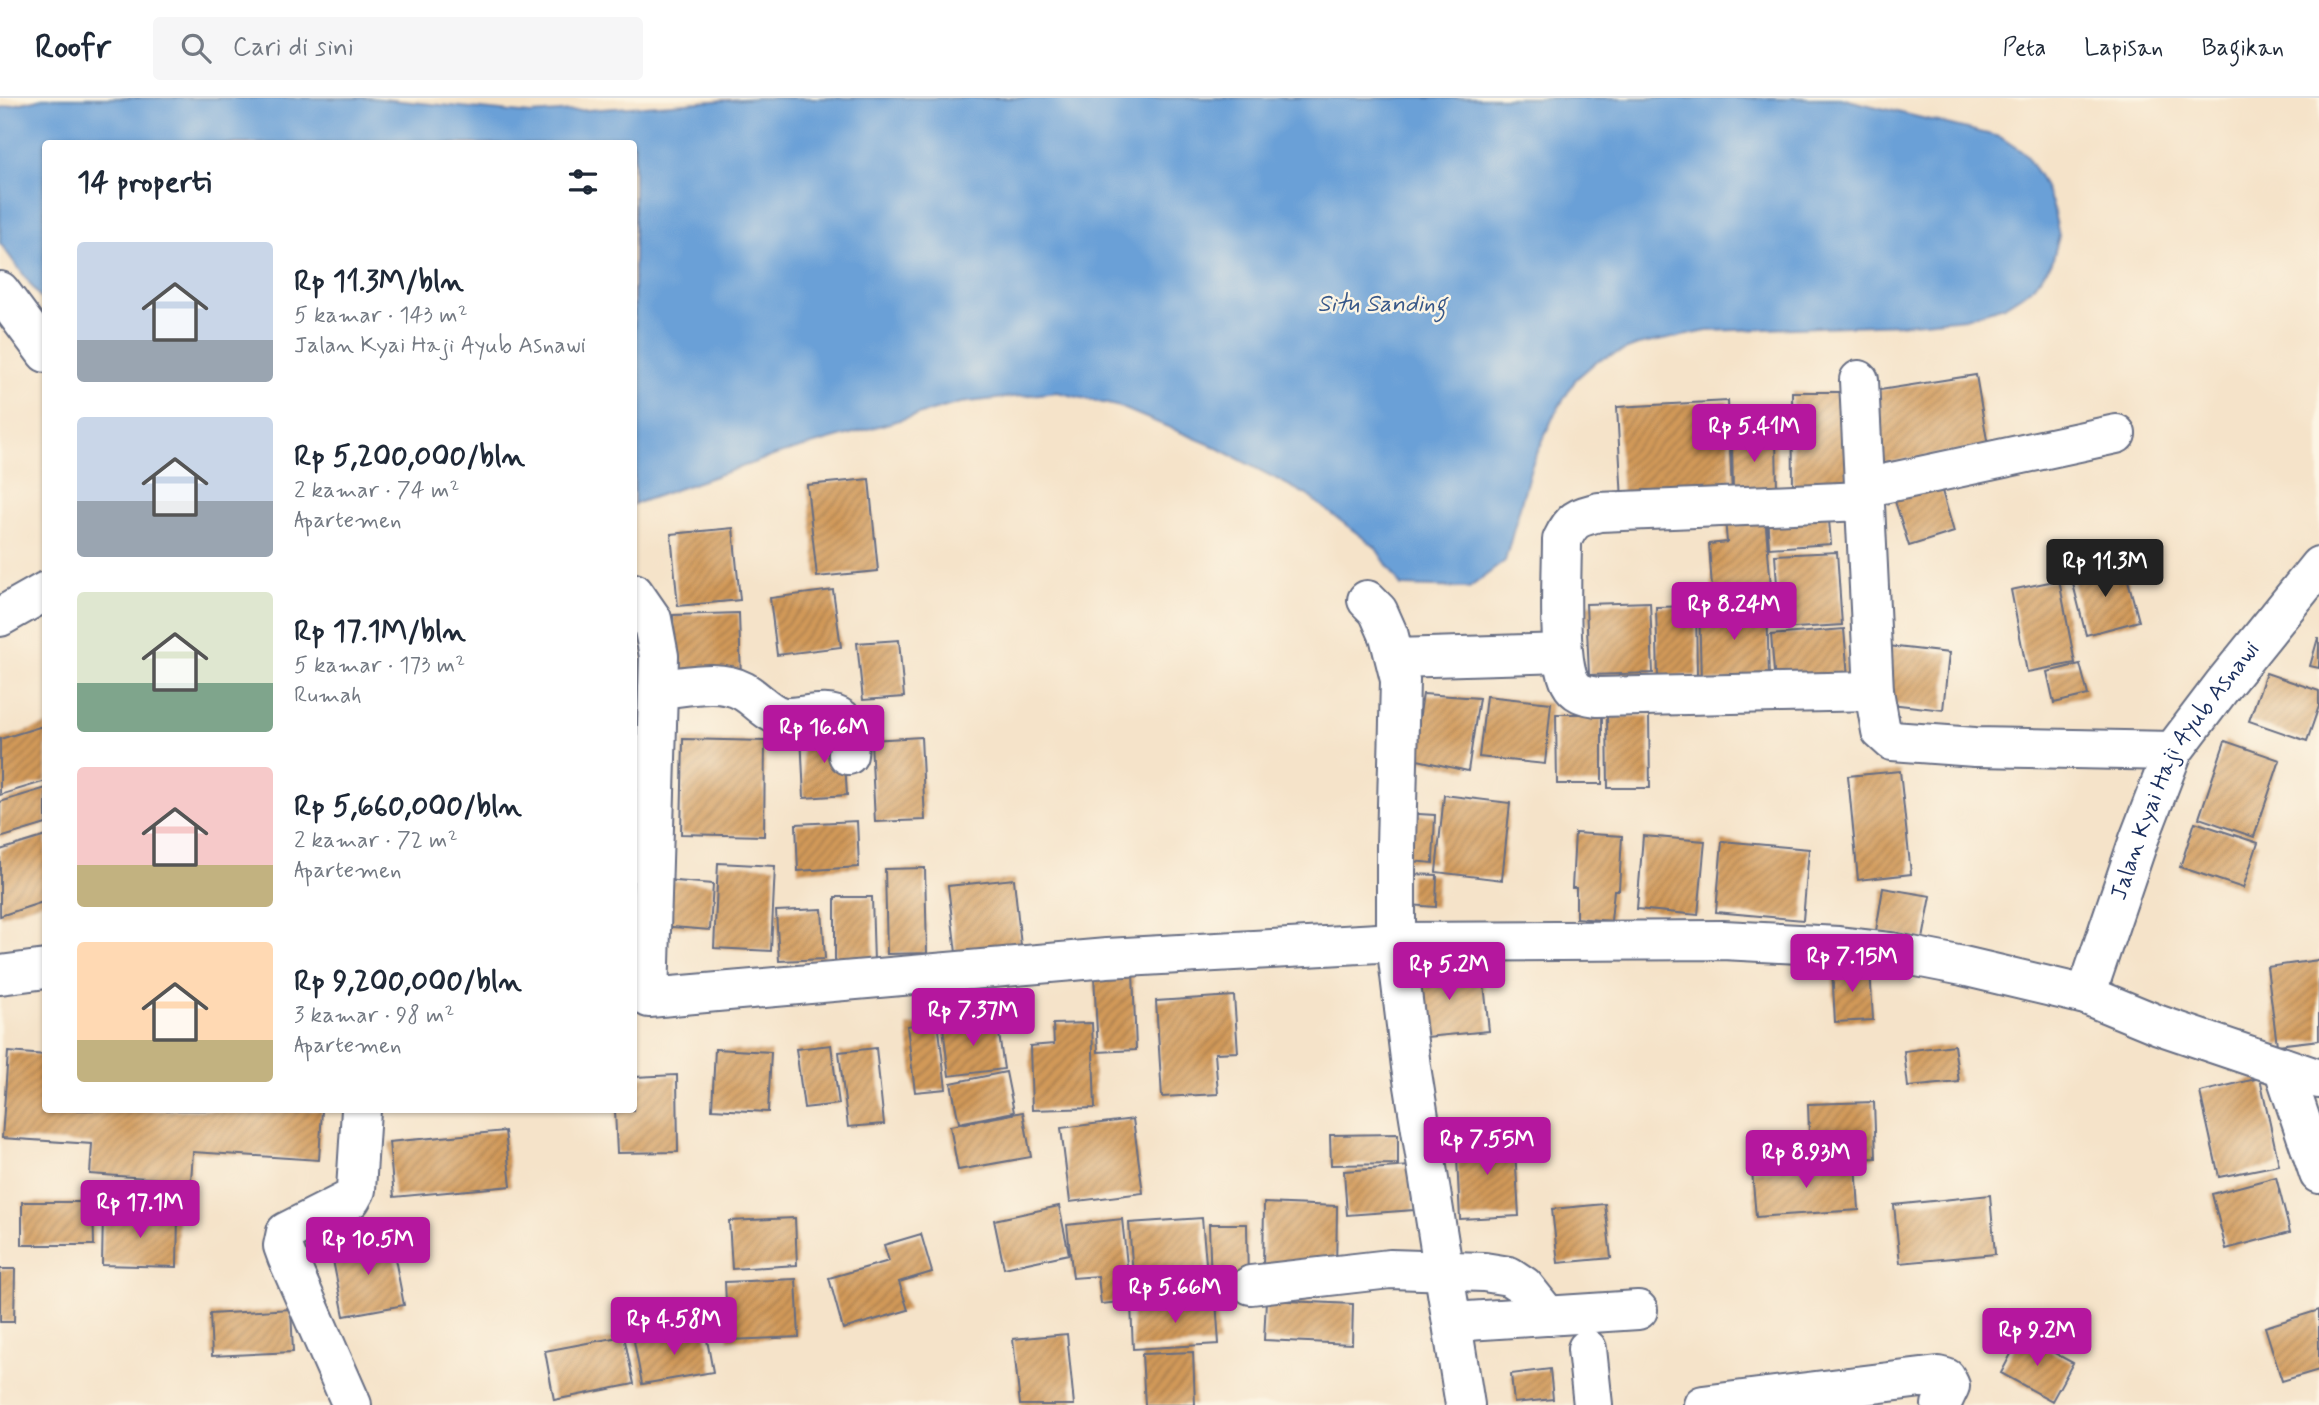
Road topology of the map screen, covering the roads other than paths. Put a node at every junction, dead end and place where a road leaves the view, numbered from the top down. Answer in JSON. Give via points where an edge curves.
{"nodes":[{"id":1,"x":0,"y":291,"type":"edge"},
{"id":2,"x":42,"y":348,"type":"edge"},
{"id":3,"x":1859,"y":380,"type":"dead end"},
{"id":4,"x":2116,"y":434,"type":"dead end"},
{"id":5,"x":1864,"y":494,"type":"junction"},
{"id":6,"x":2319,"y":566,"type":"edge"},
{"id":7,"x":42,"y":593,"type":"edge"},
{"id":8,"x":637,"y":597,"type":"edge"},
{"id":9,"x":1367,"y":600,"type":"dead end"},
{"id":10,"x":0,"y":617,"type":"edge"},
{"id":11,"x":1563,"y":653,"type":"junction"},
{"id":12,"x":1396,"y":658,"type":"junction"},
{"id":13,"x":658,"y":689,"type":"junction"},
{"id":14,"x":1874,"y":691,"type":"junction"},
{"id":15,"x":2173,"y":751,"type":"junction"},
{"id":16,"x":848,"y":755,"type":"dead end"},
{"id":17,"x":1396,"y":942,"type":"junction"},
{"id":18,"x":42,"y":970,"type":"edge"},
{"id":19,"x":0,"y":975,"type":"edge"},
{"id":20,"x":2086,"y":995,"type":"junction"},
{"id":21,"x":641,"y":999,"type":"edge"},
{"id":22,"x":2283,"y":1067,"type":"junction"},
{"id":23,"x":2319,"y":1079,"type":"edge"},
{"id":24,"x":361,"y":1113,"type":"edge"},
{"id":25,"x":2319,"y":1174,"type":"edge"},
{"id":26,"x":1443,"y":1270,"type":"junction"},
{"id":27,"x":1251,"y":1285,"type":"dead end"},
{"id":28,"x":1638,"y":1310,"type":"dead end"},
{"id":29,"x":1548,"y":1316,"type":"junction"},
{"id":30,"x":1452,"y":1322,"type":"junction"},
{"id":31,"x":1587,"y":1349,"type":"dead end"},
{"id":32,"x":1803,"y":1400,"type":"edge"},
{"id":33,"x":352,"y":1405,"type":"edge"},
{"id":34,"x":1465,"y":1405,"type":"edge"},
{"id":35,"x":1593,"y":1405,"type":"edge"},
{"id":36,"x":1703,"y":1405,"type":"edge"},
{"id":37,"x":1941,"y":1405,"type":"edge"}],
"edges":[{"from":1,"to":2,"type":"street"},
{"from":3,"to":5,"type":"street"},
{"from":4,"to":5,"type":"street"},
{"from":5,"to":11,"type":"street","via":[[1599,512],[1570,523],[1562,540]]},
{"from":5,"to":14,"type":"street"},
{"from":6,"to":15,"type":"street","name":"Jalan Kyai Haji Ayub Asnawi"},
{"from":7,"to":10,"type":"street"},
{"from":8,"to":13,"type":"street","via":[[652,619],[659,656]]},
{"from":9,"to":12,"type":"street","via":[[1378,611]]},
{"from":11,"to":12,"type":"street"},
{"from":11,"to":14,"type":"street","via":[[1570,682],[1580,694],[1597,697]]},
{"from":12,"to":17,"type":"street","via":[[1400,680]]},
{"from":13,"to":16,"type":"street","via":[[719,684],[741,690],[782,717],[840,717],[849,733]]},
{"from":13,"to":21,"type":"street"},
{"from":14,"to":15,"type":"street","via":[[1881,731],[1892,741]]},
{"from":15,"to":20,"type":"street","name":"Jalan Kyai Haji Ayub Asnawi"},
{"from":17,"to":20,"type":"street","via":[[1723,940],[1839,946],[1963,966]]},
{"from":17,"to":21,"type":"street","via":[[1107,958]]},
{"from":17,"to":26,"type":"street"},
{"from":18,"to":19,"type":"street"},
{"from":20,"to":22,"type":"street"},
{"from":22,"to":23,"type":"street"},
{"from":22,"to":25,"type":"street"},
{"from":24,"to":33,"type":"street","via":[[358,1179],[351,1199],[286,1233],[283,1240]]},
{"from":26,"to":27,"type":"street","via":[[1390,1269]]},
{"from":26,"to":29,"type":"street","via":[[1510,1276]]},
{"from":26,"to":30,"type":"street"},
{"from":28,"to":29,"type":"street"},
{"from":29,"to":30,"type":"street"},
{"from":30,"to":34,"type":"street"},
{"from":31,"to":35,"type":"street"},
{"from":32,"to":36,"type":"street"},
{"from":32,"to":37,"type":"street","via":[[1938,1376],[1946,1378],[1950,1386]]}]}
